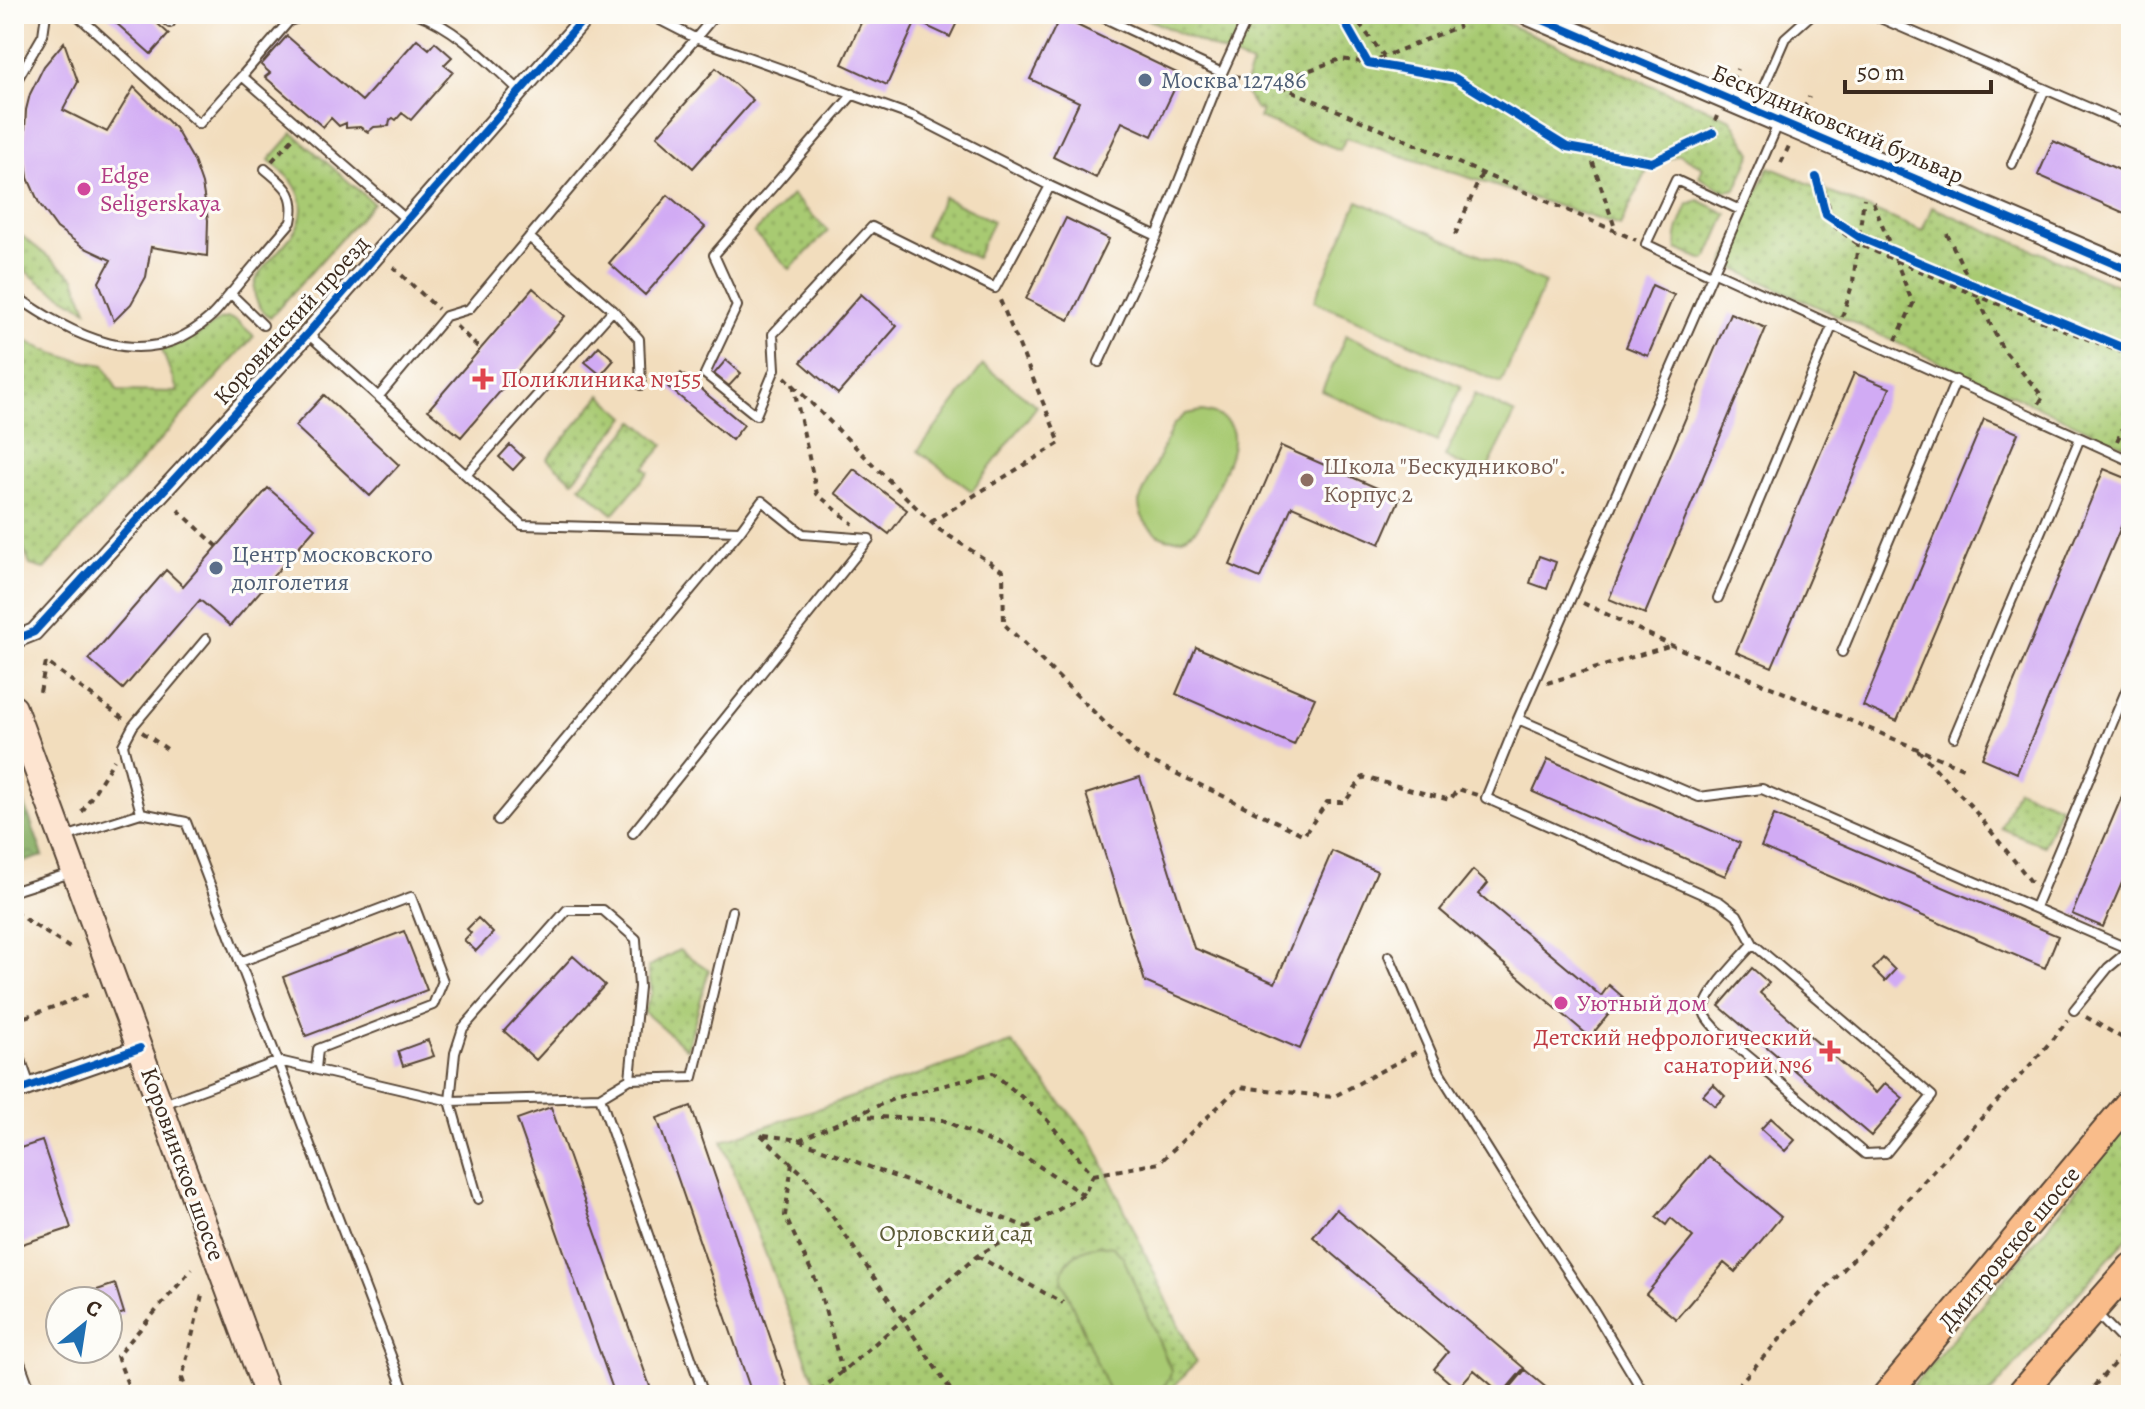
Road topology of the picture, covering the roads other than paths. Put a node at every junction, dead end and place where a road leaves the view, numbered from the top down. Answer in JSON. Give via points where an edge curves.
{"nodes":[{"id":1,"x":46,"y":14,"type":"edge"},
{"id":2,"x":76,"y":14,"type":"edge"},
{"id":3,"x":159,"y":14,"type":"edge"},
{"id":4,"x":310,"y":14,"type":"edge"},
{"id":5,"x":418,"y":14,"type":"edge"},
{"id":6,"x":588,"y":14,"type":"edge"},
{"id":7,"x":648,"y":14,"type":"edge"},
{"id":8,"x":716,"y":14,"type":"edge"},
{"id":9,"x":1096,"y":14,"type":"edge"},
{"id":10,"x":1249,"y":14,"type":"edge"},
{"id":11,"x":1529,"y":14,"type":"edge"},
{"id":12,"x":1812,"y":14,"type":"edge"},
{"id":13,"x":1871,"y":14,"type":"edge"},
{"id":14,"x":170,"y":23,"type":"dead end"},
{"id":15,"x":695,"y":38,"type":"junction"},
{"id":16,"x":1222,"y":73,"type":"junction"},
{"id":17,"x":242,"y":76,"type":"junction"},
{"id":18,"x":14,"y":85,"type":"edge"},
{"id":19,"x":2045,"y":89,"type":"junction"},
{"id":20,"x":520,"y":91,"type":"junction"},
{"id":21,"x":853,"y":94,"type":"junction"},
{"id":22,"x":1754,"y":110,"type":"junction"},
{"id":23,"x":1780,"y":121,"type":"junction"},
{"id":24,"x":2131,"y":126,"type":"edge"},
{"id":25,"x":2012,"y":164,"type":"dead end"},
{"id":26,"x":265,"y":169,"type":"road end"},
{"id":27,"x":1050,"y":186,"type":"junction"},
{"id":28,"x":1740,"y":210,"type":"junction"},
{"id":29,"x":407,"y":220,"type":"junction"},
{"id":30,"x":1157,"y":236,"type":"junction"},
{"id":31,"x":529,"y":237,"type":"junction"},
{"id":32,"x":2131,"y":271,"type":"edge"},
{"id":33,"x":1712,"y":273,"type":"junction"},
{"id":34,"x":230,"y":293,"type":"junction"},
{"id":35,"x":14,"y":295,"type":"edge"},
{"id":36,"x":613,"y":310,"type":"junction"},
{"id":37,"x":263,"y":325,"type":"dead end"},
{"id":38,"x":1836,"y":325,"type":"junction"},
{"id":39,"x":308,"y":333,"type":"junction"},
{"id":40,"x":1099,"y":362,"type":"dead end"},
{"id":41,"x":1956,"y":380,"type":"junction"},
{"id":42,"x":641,"y":385,"type":"dead end"},
{"id":43,"x":379,"y":396,"type":"junction"},
{"id":44,"x":2080,"y":438,"type":"junction"},
{"id":45,"x":2131,"y":461,"type":"edge"},
{"id":46,"x":467,"y":474,"type":"junction"},
{"id":47,"x":740,"y":531,"type":"junction"},
{"id":48,"x":1718,"y":598,"type":"dead end"},
{"id":49,"x":206,"y":639,"type":"dead end"},
{"id":50,"x":14,"y":640,"type":"edge"},
{"id":51,"x":1842,"y":652,"type":"dead end"},
{"id":52,"x":2131,"y":679,"type":"edge"},
{"id":53,"x":14,"y":708,"type":"edge"},
{"id":54,"x":1518,"y":719,"type":"junction"},
{"id":55,"x":1954,"y":737,"type":"dead end"},
{"id":56,"x":141,"y":813,"type":"junction"},
{"id":57,"x":498,"y":820,"type":"dead end"},
{"id":58,"x":633,"y":833,"type":"dead end"},
{"id":59,"x":62,"y":838,"type":"junction"},
{"id":60,"x":74,"y":872,"type":"junction"},
{"id":61,"x":14,"y":891,"type":"edge"},
{"id":62,"x":2035,"y":907,"type":"junction"},
{"id":63,"x":732,"y":911,"type":"dead end"},
{"id":64,"x":1753,"y":944,"type":"junction"},
{"id":65,"x":2131,"y":950,"type":"edge"},
{"id":66,"x":1389,"y":956,"type":"dead end"},
{"id":67,"x":240,"y":962,"type":"junction"},
{"id":68,"x":2074,"y":1010,"type":"road end"},
{"id":69,"x":14,"y":1040,"type":"edge"},
{"id":70,"x":140,"y":1048,"type":"junction"},
{"id":71,"x":279,"y":1061,"type":"junction"},
{"id":72,"x":316,"y":1069,"type":"junction"},
{"id":73,"x":630,"y":1079,"type":"junction"},
{"id":74,"x":22,"y":1089,"type":"edge"},
{"id":75,"x":600,"y":1097,"type":"junction"},
{"id":76,"x":2131,"y":1100,"type":"edge"},
{"id":77,"x":450,"y":1101,"type":"junction"},
{"id":78,"x":161,"y":1105,"type":"junction"},
{"id":79,"x":478,"y":1199,"type":"dead end"},
{"id":80,"x":2131,"y":1267,"type":"edge"},
{"id":81,"x":2094,"y":1310,"type":"junction"},
{"id":82,"x":14,"y":1346,"type":"edge"},
{"id":83,"x":2130,"y":1348,"type":"edge"},
{"id":84,"x":32,"y":1395,"type":"edge"},
{"id":85,"x":267,"y":1395,"type":"edge"},
{"id":86,"x":406,"y":1395,"type":"edge"},
{"id":87,"x":704,"y":1395,"type":"edge"},
{"id":88,"x":1645,"y":1395,"type":"edge"},
{"id":89,"x":1886,"y":1395,"type":"edge"},
{"id":90,"x":2019,"y":1395,"type":"edge"}],
"edges":[{"from":1,"to":18,"type":"lane","via":[[43,35]]},
{"from":2,"to":17,"type":"lane","via":[[199,124]]},
{"from":3,"to":14,"type":"lane"},
{"from":4,"to":17,"type":"lane","via":[[289,21]]},
{"from":5,"to":20,"type":"lane","via":[[437,21]]},
{"from":6,"to":20,"type":"street","name":"Коровинский проезд"},
{"from":7,"to":15,"type":"lane"},
{"from":8,"to":15,"type":"lane"},
{"from":9,"to":16,"type":"lane"},
{"from":10,"to":16,"type":"lane"},
{"from":11,"to":22,"type":"street","name":"Бескудниковский бульвар"},
{"from":12,"to":22,"type":"lane","via":[[1785,38]]},
{"from":13,"to":19,"type":"lane"},
{"from":15,"to":21,"type":"lane"},
{"from":15,"to":31,"type":"lane"},
{"from":16,"to":30,"type":"lane"},
{"from":17,"to":29,"type":"lane"},
{"from":19,"to":24,"type":"lane"},
{"from":19,"to":25,"type":"lane"},
{"from":20,"to":29,"type":"street","name":"Коровинский проезд"},
{"from":21,"to":27,"type":"lane","via":[[915,117]]},
{"from":21,"to":27,"type":"lane","via":[[714,255],[737,306],[705,374],[756,415],[775,369],[773,334],[872,227],[995,288]]},
{"from":22,"to":23,"type":"street","name":"Бескудниковский бульвар"},
{"from":23,"to":28,"type":"lane"},
{"from":23,"to":32,"type":"street","name":"Бескудниковский бульвар"},
{"from":26,"to":34,"type":"lane","via":[[287,188],[294,206],[291,222]]},
{"from":27,"to":30,"type":"lane"},
{"from":28,"to":33,"type":"lane"},
{"from":28,"to":33,"type":"lane","via":[[1676,180],[1646,244]]},
{"from":29,"to":39,"type":"street","name":"Коровинский проезд"},
{"from":30,"to":40,"type":"lane"},
{"from":31,"to":36,"type":"lane"},
{"from":31,"to":43,"type":"lane","via":[[469,309],[446,316]]},
{"from":33,"to":38,"type":"lane"},
{"from":33,"to":54,"type":"lane"},
{"from":34,"to":35,"type":"lane","via":[[188,333],[162,344],[128,348],[64,327]]},
{"from":34,"to":37,"type":"lane"},
{"from":36,"to":42,"type":"lane","via":[[639,339]]},
{"from":36,"to":46,"type":"lane"},
{"from":38,"to":41,"type":"lane"},
{"from":38,"to":48,"type":"lane"},
{"from":39,"to":43,"type":"lane"},
{"from":39,"to":50,"type":"street","name":"Коровинский проезд","via":[[34,632]]},
{"from":41,"to":44,"type":"lane"},
{"from":41,"to":51,"type":"lane"},
{"from":43,"to":46,"type":"lane"},
{"from":44,"to":45,"type":"lane"},
{"from":44,"to":55,"type":"lane"},
{"from":46,"to":47,"type":"lane","via":[[522,525]]},
{"from":47,"to":57,"type":"lane"},
{"from":47,"to":58,"type":"lane","via":[[762,501],[803,534],[869,539]]},
{"from":49,"to":56,"type":"lane","via":[[123,745]]},
{"from":52,"to":62,"type":"lane"},
{"from":53,"to":59,"type":"main road","name":"Коровинское шоссе"},
{"from":54,"to":62,"type":"lane","via":[[1699,797],[1762,789]]},
{"from":54,"to":64,"type":"lane","via":[[1486,798],[1720,902],[1737,915]]},
{"from":56,"to":59,"type":"lane"},
{"from":56,"to":67,"type":"lane","via":[[186,822]]},
{"from":59,"to":60,"type":"main road","name":"Коровинское шоссе"},
{"from":60,"to":61,"type":"lane"},
{"from":60,"to":70,"type":"main road","name":"Коровинское шоссе"},
{"from":62,"to":65,"type":"lane"},
{"from":63,"to":73,"type":"lane","via":[[693,1077]]},
{"from":64,"to":64,"type":"lane","via":[[1717,985],[1704,1013],[1717,1030],[1865,1154],[1886,1153],[1932,1096]]},
{"from":65,"to":68,"type":"lane","via":[[2108,968]]},
{"from":66,"to":88,"type":"lane","via":[[1440,1073]]},
{"from":67,"to":71,"type":"lane"},
{"from":67,"to":72,"type":"lane","via":[[411,897],[443,981],[433,1005],[318,1049]]},
{"from":69,"to":74,"type":"lane"},
{"from":70,"to":74,"type":"street"},
{"from":70,"to":78,"type":"main road","name":"Коровинское шоссе"},
{"from":71,"to":72,"type":"lane"},
{"from":71,"to":78,"type":"lane"},
{"from":71,"to":86,"type":"lane"},
{"from":72,"to":77,"type":"lane"},
{"from":73,"to":75,"type":"lane"},
{"from":73,"to":77,"type":"lane","via":[[639,987],[636,939],[603,910],[567,910],[463,1028]]},
{"from":75,"to":77,"type":"lane"},
{"from":75,"to":87,"type":"lane"},
{"from":76,"to":89,"type":"main road","name":"Дмитровское шоссе"},
{"from":77,"to":79,"type":"lane"},
{"from":78,"to":85,"type":"main road","name":"Коровинское шоссе"},
{"from":80,"to":81,"type":"main road"},
{"from":81,"to":83,"type":"lane"},
{"from":81,"to":90,"type":"main road"},
{"from":82,"to":84,"type":"lane"}]}
